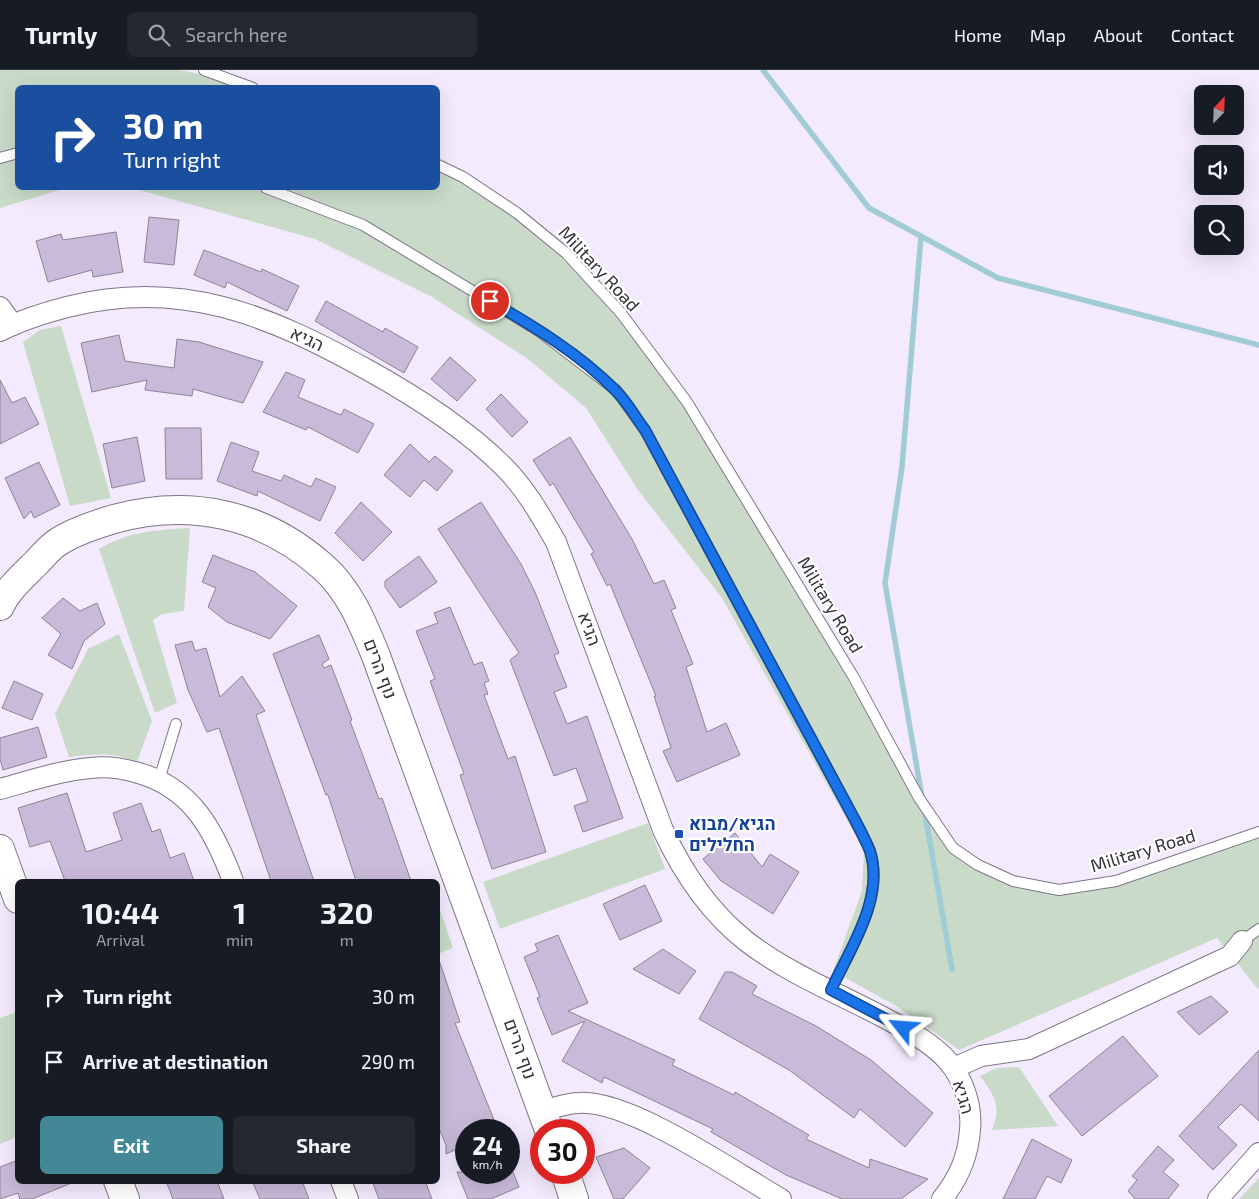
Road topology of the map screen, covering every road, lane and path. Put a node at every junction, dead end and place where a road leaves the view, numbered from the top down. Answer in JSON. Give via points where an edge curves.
{"nodes":[{"id":1,"x":204,"y":70,"type":"edge"},
{"id":2,"x":245,"y":85,"type":"edge"},
{"id":3,"x":15,"y":155,"type":"edge"},
{"id":4,"x":0,"y":158,"type":"edge"},
{"id":5,"x":440,"y":166,"type":"edge"},
{"id":6,"x":271,"y":190,"type":"edge"},
{"id":7,"x":0,"y":307,"type":"edge"},
{"id":8,"x":7,"y":328,"type":"edge"},
{"id":9,"x":0,"y":606,"type":"edge"},
{"id":10,"x":176,"y":724,"type":"dead end"},
{"id":11,"x":159,"y":780,"type":"junction"},
{"id":12,"x":0,"y":789,"type":"edge"},
{"id":13,"x":1259,"y":832,"type":"edge"},
{"id":14,"x":0,"y":849,"type":"edge"},
{"id":15,"x":232,"y":879,"type":"edge"},
{"id":16,"x":15,"y":891,"type":"edge"},
{"id":17,"x":1259,"y":929,"type":"edge"},
{"id":18,"x":1242,"y":941,"type":"joint"},
{"id":19,"x":831,"y":990,"type":"junction"},
{"id":20,"x":954,"y":1068,"type":"junction"},
{"id":21,"x":545,"y":1119,"type":"edge"},
{"id":22,"x":550,"y":1119,"type":"edge"},
{"id":23,"x":1259,"y":1153,"type":"edge"},
{"id":24,"x":119,"y":1184,"type":"edge"},
{"id":25,"x":342,"y":1184,"type":"edge"},
{"id":26,"x":568,"y":1184,"type":"edge"},
{"id":27,"x":125,"y":1199,"type":"edge"},
{"id":28,"x":348,"y":1199,"type":"edge"},
{"id":29,"x":574,"y":1199,"type":"edge"},
{"id":30,"x":781,"y":1199,"type":"edge"},
{"id":31,"x":942,"y":1199,"type":"edge"},
{"id":32,"x":1218,"y":1199,"type":"edge"}],
"edges":[{"from":1,"to":2,"type":"lane"},
{"from":3,"to":4,"type":"lane"},
{"from":5,"to":13,"type":"lane","name":"Military Road","via":[[464,177],[518,213],[566,253],[626,320],[692,410],[853,676],[919,798],[953,848],[978,865],[1013,881],[1059,890],[1116,881]]},
{"from":6,"to":19,"type":"lane","via":[[363,225],[539,331],[616,390],[633,414],[870,852],[873,871],[866,914]]},
{"from":7,"to":8,"type":"street"},
{"from":8,"to":19,"type":"street","name":"הגיא","via":[[85,302],[141,296],[213,303],[265,320],[318,343],[407,392],[473,439],[505,468],[533,503],[556,542],[660,822],[677,859],[700,896],[746,941]]},
{"from":9,"to":21,"type":"street","name":"נוף הרים","via":[[4,597],[57,542],[93,526],[134,514],[168,509],[200,510],[259,525],[323,566],[360,616]]},
{"from":10,"to":11,"type":"lane"},
{"from":11,"to":12,"type":"street","via":[[121,768],[91,768]]},
{"from":11,"to":15,"type":"street","via":[[173,787],[195,806]]},
{"from":14,"to":16,"type":"street"},
{"from":17,"to":18,"type":"lane"},
{"from":18,"to":20,"type":"street","via":[[1230,956],[1029,1049],[981,1056]]},
{"from":19,"to":20,"type":"street","name":"הגיא","via":[[903,1028],[931,1046]]},
{"from":20,"to":31,"type":"street","name":"הגיא","via":[[966,1091],[970,1128],[962,1169]]},
{"from":22,"to":30,"type":"street","via":[[580,1103],[604,1105],[627,1112]]},
{"from":23,"to":32,"type":"street"},
{"from":24,"to":27,"type":"street"},
{"from":25,"to":28,"type":"street"},
{"from":26,"to":29,"type":"street"}]}
